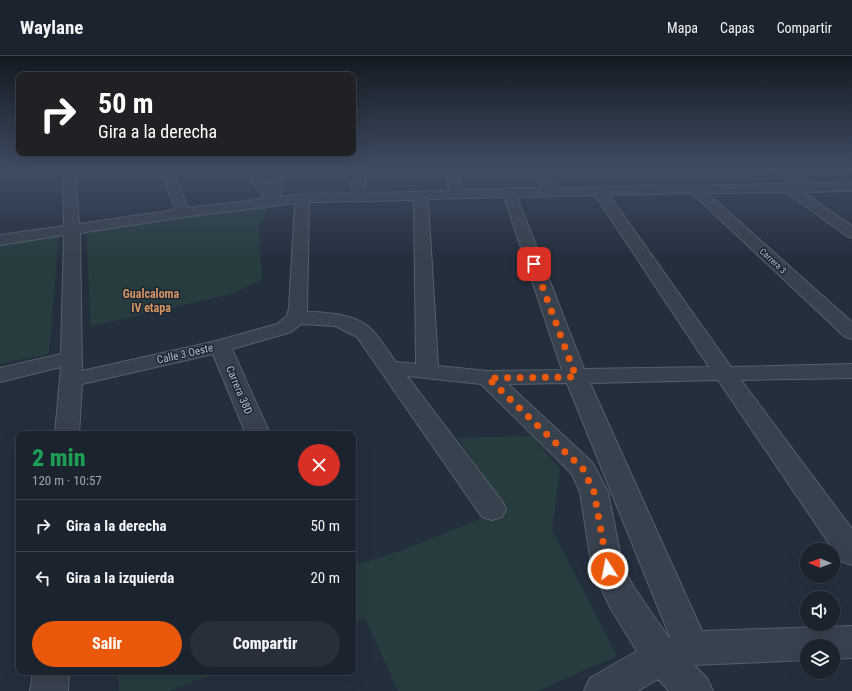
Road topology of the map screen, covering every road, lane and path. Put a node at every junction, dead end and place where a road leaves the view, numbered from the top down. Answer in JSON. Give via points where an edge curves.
{"nodes":[{"id":1,"x":71,"y":200,"type":"edge"},
{"id":2,"x":178,"y":200,"type":"edge"},
{"id":3,"x":286,"y":200,"type":"edge"},
{"id":4,"x":303,"y":200,"type":"edge"},
{"id":5,"x":421,"y":200,"type":"edge"},
{"id":6,"x":511,"y":200,"type":"edge"},
{"id":7,"x":605,"y":200,"type":"edge"},
{"id":8,"x":707,"y":200,"type":"edge"},
{"id":9,"x":805,"y":200,"type":"edge"},
{"id":10,"x":272,"y":201,"type":"joint"},
{"id":11,"x":183,"y":213,"type":"junction"},
{"id":12,"x":72,"y":229,"type":"junction"},
{"id":13,"x":852,"y":233,"type":"edge"},
{"id":14,"x":0,"y":240,"type":"edge"},
{"id":15,"x":296,"y":318,"type":"junction"},
{"id":16,"x":852,"y":334,"type":"edge"},
{"id":17,"x":220,"y":346,"type":"junction"},
{"id":18,"x":72,"y":358,"type":"junction"},
{"id":19,"x":390,"y":368,"type":"junction"},
{"id":20,"x":852,"y":371,"type":"edge"},
{"id":21,"x":427,"y":372,"type":"junction"},
{"id":22,"x":725,"y":374,"type":"junction"},
{"id":23,"x":0,"y":375,"type":"edge"},
{"id":24,"x":576,"y":377,"type":"junction"},
{"id":25,"x":488,"y":378,"type":"junction"},
{"id":26,"x":71,"y":380,"type":"junction"},
{"id":27,"x":67,"y":431,"type":"edge"},
{"id":28,"x":257,"y":431,"type":"edge"},
{"id":29,"x":492,"y":509,"type":"dead end"},
{"id":30,"x":852,"y":552,"type":"edge"},
{"id":31,"x":852,"y":642,"type":"edge"},
{"id":32,"x":677,"y":652,"type":"junction"},
{"id":33,"x":50,"y":675,"type":"edge"},
{"id":34,"x":49,"y":691,"type":"edge"},
{"id":35,"x":603,"y":691,"type":"edge"},
{"id":36,"x":694,"y":691,"type":"edge"}],
"edges":[{"from":1,"to":12,"type":"street"},
{"from":2,"to":11,"type":"street"},
{"from":3,"to":10,"type":"street"},
{"from":4,"to":15,"type":"street"},
{"from":5,"to":21,"type":"street"},
{"from":6,"to":24,"type":"street"},
{"from":7,"to":22,"type":"street"},
{"from":8,"to":16,"type":"street","name":"Carrera 3"},
{"from":9,"to":13,"type":"street"},
{"from":10,"to":11,"type":"street"},
{"from":11,"to":12,"type":"street"},
{"from":12,"to":14,"type":"street"},
{"from":12,"to":18,"type":"street"},
{"from":15,"to":17,"type":"street","name":"Calle 3 Oeste","via":[[284,328]]},
{"from":15,"to":19,"type":"street","via":[[330,318],[356,327],[364,333]]},
{"from":17,"to":26,"type":"street","name":"Calle 3 Oeste"},
{"from":17,"to":28,"type":"street","name":"Carrera 38D"},
{"from":18,"to":23,"type":"street"},
{"from":18,"to":26,"type":"street"},
{"from":19,"to":21,"type":"street"},
{"from":19,"to":29,"type":"street"},
{"from":20,"to":22,"type":"street"},
{"from":21,"to":25,"type":"street"},
{"from":22,"to":24,"type":"street"},
{"from":22,"to":30,"type":"street"},
{"from":24,"to":25,"type":"street"},
{"from":24,"to":32,"type":"street"},
{"from":25,"to":32,"type":"street","via":[[583,469],[594,492],[608,569],[622,599]]},
{"from":26,"to":27,"type":"street"},
{"from":31,"to":32,"type":"street"},
{"from":32,"to":35,"type":"street"},
{"from":32,"to":36,"type":"street"},
{"from":33,"to":34,"type":"street"}]}
